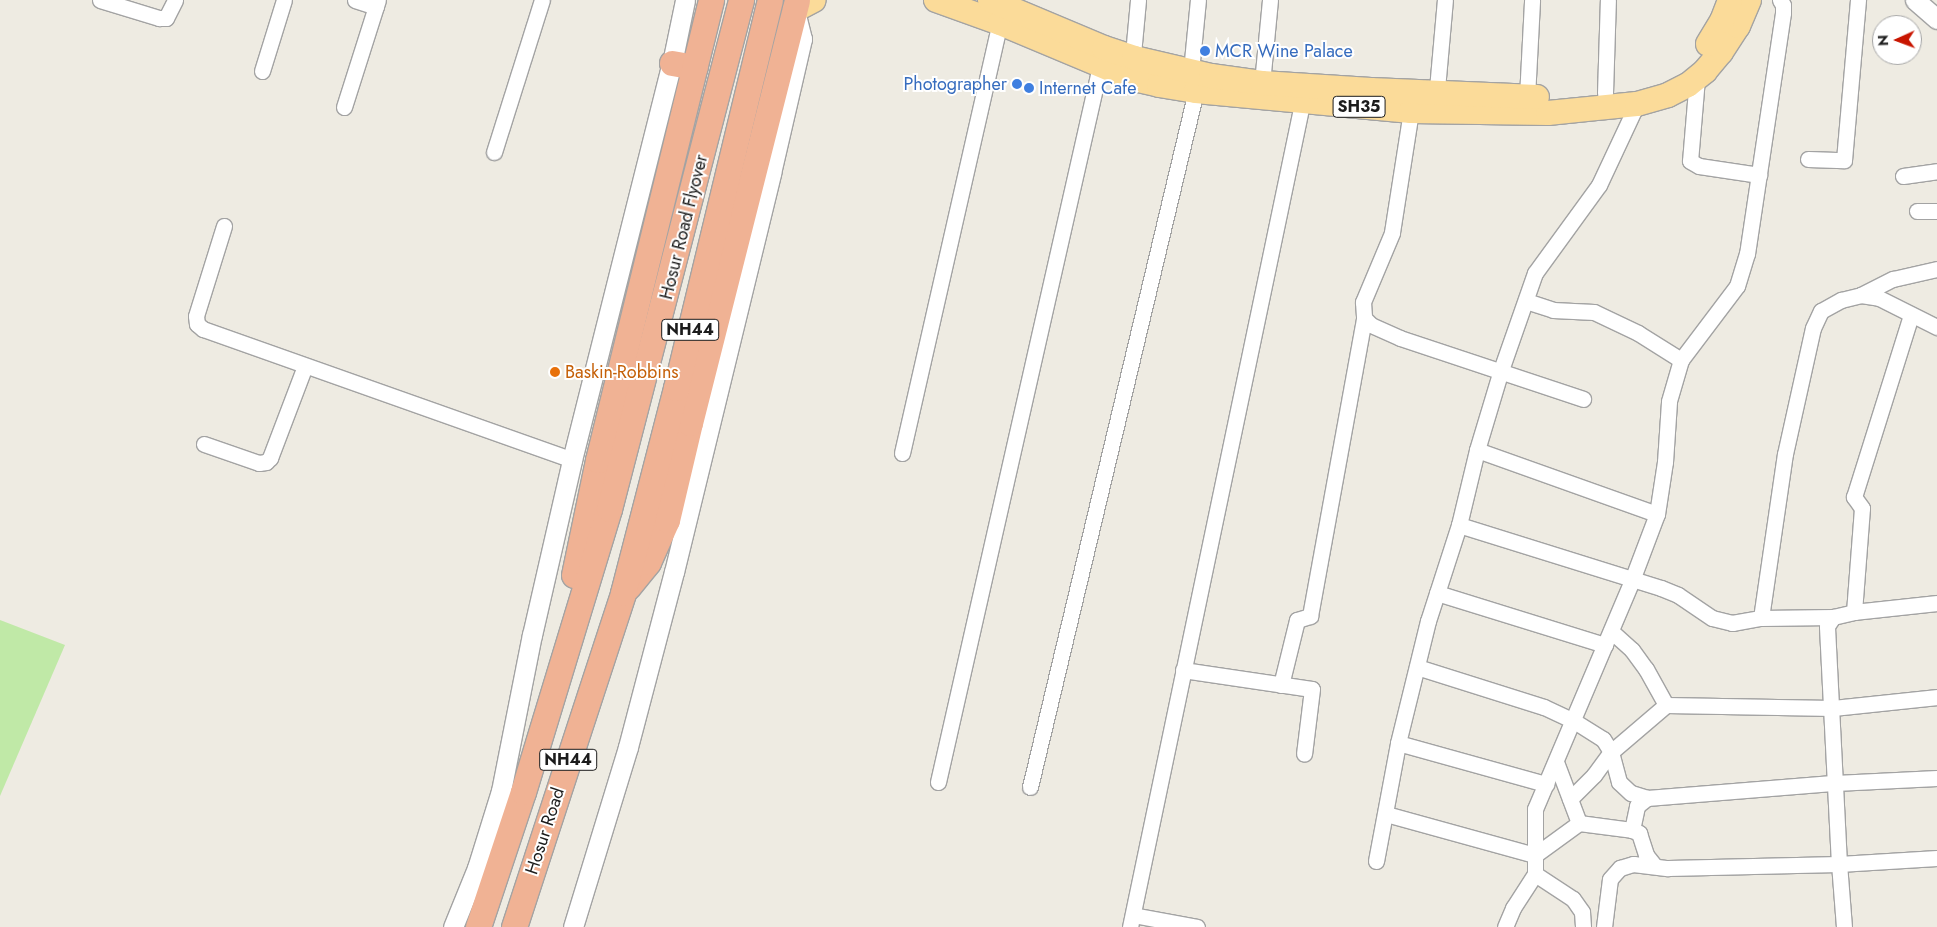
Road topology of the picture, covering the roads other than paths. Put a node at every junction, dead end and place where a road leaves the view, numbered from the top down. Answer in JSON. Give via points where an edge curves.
{"nodes":[{"id":1,"x":100,"y":0,"type":"edge"},
{"id":2,"x":175,"y":0,"type":"edge"},
{"id":3,"x":284,"y":0,"type":"edge"},
{"id":4,"x":356,"y":0,"type":"edge"},
{"id":5,"x":542,"y":0,"type":"edge"},
{"id":6,"x":685,"y":0,"type":"edge"},
{"id":7,"x":711,"y":0,"type":"edge"},
{"id":8,"x":741,"y":0,"type":"edge"},
{"id":9,"x":771,"y":0,"type":"edge"},
{"id":10,"x":936,"y":0,"type":"edge"},
{"id":11,"x":990,"y":0,"type":"edge"},
{"id":12,"x":1138,"y":0,"type":"edge"},
{"id":13,"x":1198,"y":0,"type":"edge"},
{"id":14,"x":1270,"y":0,"type":"edge"},
{"id":15,"x":1445,"y":0,"type":"edge"},
{"id":16,"x":1532,"y":0,"type":"edge"},
{"id":17,"x":1608,"y":0,"type":"edge"},
{"id":18,"x":1730,"y":0,"type":"edge"},
{"id":19,"x":1750,"y":0,"type":"edge"},
{"id":20,"x":1780,"y":0,"type":"edge"},
{"id":21,"x":1858,"y":0,"type":"edge"},
{"id":22,"x":1915,"y":0,"type":"edge"},
{"id":23,"x":377,"y":3,"type":"edge"},
{"id":24,"x":802,"y":3,"type":"edge"},
{"id":25,"x":1937,"y":19,"type":"edge"},
{"id":26,"x":1000,"y":23,"type":"junction"},
{"id":27,"x":1102,"y":56,"type":"junction"},
{"id":28,"x":683,"y":65,"type":"junction"},
{"id":29,"x":1132,"y":67,"type":"junction"},
{"id":30,"x":262,"y":70,"type":"dead end"},
{"id":31,"x":1697,"y":78,"type":"junction"},
{"id":32,"x":1194,"y":81,"type":"junction"},
{"id":33,"x":1262,"y":82,"type":"junction"},
{"id":34,"x":1605,"y":93,"type":"junction"},
{"id":35,"x":1304,"y":94,"type":"junction"},
{"id":36,"x":1527,"y":97,"type":"junction"},
{"id":37,"x":1436,"y":102,"type":"junction"},
{"id":38,"x":1638,"y":104,"type":"junction"},
{"id":39,"x":344,"y":107,"type":"dead end"},
{"id":40,"x":1411,"y":111,"type":"junction"},
{"id":41,"x":494,"y":152,"type":"dead end"},
{"id":42,"x":1808,"y":159,"type":"dead end"},
{"id":43,"x":1937,"y":171,"type":"edge"},
{"id":44,"x":1759,"y":175,"type":"junction"},
{"id":45,"x":1903,"y":176,"type":"dead end"},
{"id":46,"x":1917,"y":211,"type":"dead end"},
{"id":47,"x":1937,"y":211,"type":"edge"},
{"id":48,"x":224,"y":226,"type":"dead end"},
{"id":49,"x":1937,"y":269,"type":"edge"},
{"id":50,"x":1861,"y":295,"type":"junction"},
{"id":51,"x":1526,"y":301,"type":"junction"},
{"id":52,"x":1911,"y":314,"type":"junction"},
{"id":53,"x":1364,"y":318,"type":"junction"},
{"id":54,"x":1937,"y":327,"type":"edge"},
{"id":55,"x":1680,"y":360,"type":"junction"},
{"id":56,"x":305,"y":366,"type":"junction"},
{"id":57,"x":1501,"y":370,"type":"junction"},
{"id":58,"x":1583,"y":399,"type":"dead end"},
{"id":59,"x":204,"y":444,"type":"dead end"},
{"id":60,"x":1476,"y":450,"type":"junction"},
{"id":61,"x":902,"y":453,"type":"dead end"},
{"id":62,"x":572,"y":460,"type":"junction"},
{"id":63,"x":1657,"y":514,"type":"junction"},
{"id":64,"x":1459,"y":525,"type":"junction"},
{"id":65,"x":1632,"y":580,"type":"junction"},
{"id":66,"x":623,"y":593,"type":"junction"},
{"id":67,"x":1437,"y":593,"type":"junction"},
{"id":68,"x":583,"y":597,"type":"junction"},
{"id":69,"x":1937,"y":603,"type":"edge"},
{"id":70,"x":1854,"y":612,"type":"junction"},
{"id":71,"x":1833,"y":617,"type":"junction"},
{"id":72,"x":1761,"y":618,"type":"junction"},
{"id":73,"x":1608,"y":638,"type":"junction"},
{"id":74,"x":1417,"y":667,"type":"junction"},
{"id":75,"x":1183,"y":670,"type":"junction"},
{"id":76,"x":1281,"y":685,"type":"junction"},
{"id":77,"x":1937,"y":697,"type":"edge"},
{"id":78,"x":1666,"y":705,"type":"junction"},
{"id":79,"x":1833,"y":708,"type":"junction"},
{"id":80,"x":1574,"y":721,"type":"junction"},
{"id":81,"x":1398,"y":742,"type":"junction"},
{"id":82,"x":1611,"y":752,"type":"junction"},
{"id":83,"x":1304,"y":754,"type":"dead end"},
{"id":84,"x":1556,"y":762,"type":"junction"},
{"id":85,"x":1937,"y":778,"type":"edge"},
{"id":86,"x":938,"y":782,"type":"dead end"},
{"id":87,"x":1835,"y":783,"type":"junction"},
{"id":88,"x":1546,"y":784,"type":"junction"},
{"id":89,"x":1030,"y":787,"type":"dead end"},
{"id":90,"x":1647,"y":798,"type":"junction"},
{"id":91,"x":1570,"y":799,"type":"junction"},
{"id":92,"x":1386,"y":814,"type":"junction"},
{"id":93,"x":1579,"y":823,"type":"junction"},
{"id":94,"x":1632,"y":830,"type":"junction"},
{"id":95,"x":1535,"y":855,"type":"junction"},
{"id":96,"x":1937,"y":858,"type":"edge"},
{"id":97,"x":1376,"y":861,"type":"dead end"},
{"id":98,"x":1839,"y":864,"type":"junction"},
{"id":99,"x":1656,"y":866,"type":"junction"},
{"id":100,"x":1536,"y":874,"type":"junction"},
{"id":101,"x":1132,"y":921,"type":"edge"},
{"id":102,"x":453,"y":927,"type":"edge"},
{"id":103,"x":478,"y":927,"type":"edge"},
{"id":104,"x":514,"y":927,"type":"edge"},
{"id":105,"x":572,"y":927,"type":"edge"},
{"id":106,"x":1197,"y":927,"type":"edge"},
{"id":107,"x":1506,"y":927,"type":"edge"},
{"id":108,"x":1583,"y":927,"type":"edge"},
{"id":109,"x":1604,"y":927,"type":"edge"},
{"id":110,"x":1844,"y":927,"type":"edge"}],
"edges":[{"from":1,"to":2,"type":"street","via":[[159,18],[166,18]]},
{"from":3,"to":30,"type":"street"},
{"from":4,"to":23,"type":"street"},
{"from":5,"to":41,"type":"street"},
{"from":6,"to":28,"type":"street"},
{"from":7,"to":28,"type":"highway"},
{"from":8,"to":68,"type":"highway","name":"Hosur Road Flyover","number":"NH44","via":[[642,388]]},
{"from":9,"to":24,"type":"street"},
{"from":9,"to":66,"type":"highway","name":"Hosur Road Flyover","number":"NH44"},
{"from":10,"to":26,"type":"main road","number":"SH35"},
{"from":11,"to":27,"type":"main road","number":"SH35"},
{"from":12,"to":29,"type":"street"},
{"from":13,"to":32,"type":"street"},
{"from":14,"to":33,"type":"street"},
{"from":15,"to":37,"type":"street"},
{"from":16,"to":36,"type":"street"},
{"from":17,"to":34,"type":"street"},
{"from":18,"to":34,"type":"main road","number":"SH35","via":[[1709,42],[1678,72],[1644,87]]},
{"from":19,"to":31,"type":"main road","number":"SH35","via":[[1721,52]]},
{"from":20,"to":44,"type":"street","via":[[1783,13]]},
{"from":21,"to":42,"type":"street","via":[[1844,160]]},
{"from":22,"to":25,"type":"street"},
{"from":23,"to":39,"type":"street"},
{"from":24,"to":66,"type":"highway","via":[[667,520],[648,562]]},
{"from":24,"to":105,"type":"street","via":[[802,39],[771,173],[628,747]]},
{"from":26,"to":27,"type":"main road","number":"SH35"},
{"from":26,"to":61,"type":"street"},
{"from":27,"to":29,"type":"main road","number":"SH35"},
{"from":27,"to":86,"type":"street"},
{"from":28,"to":62,"type":"street"},
{"from":28,"to":68,"type":"highway","via":[[573,580]]},
{"from":29,"to":32,"type":"main road","number":"SH35"},
{"from":31,"to":38,"type":"main road","number":"SH35","via":[[1668,95]]},
{"from":31,"to":44,"type":"street","via":[[1690,161],[1699,166]]},
{"from":32,"to":33,"type":"main road","number":"SH35"},
{"from":32,"to":35,"type":"main road","number":"SH35"},
{"from":32,"to":89,"type":"street"},
{"from":33,"to":35,"type":"main road","number":"SH35"},
{"from":34,"to":36,"type":"main road","number":"SH35"},
{"from":35,"to":37,"type":"main road","number":"SH35"},
{"from":35,"to":40,"type":"main road","number":"SH35"},
{"from":35,"to":75,"type":"street"},
{"from":36,"to":37,"type":"main road","number":"SH35"},
{"from":37,"to":38,"type":"main road","number":"SH35","via":[[1548,113]]},
{"from":37,"to":40,"type":"main road","number":"SH35"},
{"from":38,"to":51,"type":"street","via":[[1599,185],[1536,273]]},
{"from":40,"to":53,"type":"street","via":[[1392,232],[1363,302]]},
{"from":43,"to":45,"type":"street"},
{"from":44,"to":55,"type":"street","via":[[1747,254],[1737,286]]},
{"from":46,"to":47,"type":"street"},
{"from":48,"to":56,"type":"street","via":[[196,316],[197,324]]},
{"from":49,"to":50,"type":"street","via":[[1893,279]]},
{"from":50,"to":52,"type":"street","via":[[1879,298]]},
{"from":50,"to":72,"type":"street","via":[[1841,300],[1822,310],[1814,328],[1785,454]]},
{"from":51,"to":55,"type":"street","via":[[1553,310],[1594,312],[1638,333]]},
{"from":51,"to":57,"type":"street"},
{"from":52,"to":54,"type":"street"},
{"from":52,"to":70,"type":"street","via":[[1854,497],[1862,508]]},
{"from":53,"to":57,"type":"street","via":[[1371,326],[1400,338]]},
{"from":53,"to":76,"type":"street","via":[[1310,616],[1296,620]]},
{"from":55,"to":63,"type":"street","via":[[1669,401]]},
{"from":56,"to":59,"type":"street","via":[[266,462],[259,463]]},
{"from":56,"to":62,"type":"street"},
{"from":57,"to":58,"type":"street"},
{"from":57,"to":60,"type":"street"},
{"from":60,"to":63,"type":"street"},
{"from":60,"to":64,"type":"street"},
{"from":62,"to":102,"type":"street","via":[[501,791],[477,868]]},
{"from":63,"to":65,"type":"street"},
{"from":64,"to":65,"type":"street"},
{"from":64,"to":67,"type":"street"},
{"from":65,"to":72,"type":"street","via":[[1678,595],[1712,618],[1732,623]]},
{"from":65,"to":73,"type":"street"},
{"from":66,"to":104,"type":"highway","name":"Hosur Road","number":"NH44"},
{"from":67,"to":73,"type":"street"},
{"from":67,"to":74,"type":"street"},
{"from":68,"to":103,"type":"highway","name":"Hosur Road","number":"NH44"},
{"from":69,"to":70,"type":"street"},
{"from":70,"to":71,"type":"street"},
{"from":71,"to":72,"type":"street"},
{"from":71,"to":79,"type":"street","via":[[1827,626]]},
{"from":73,"to":78,"type":"street","via":[[1632,650]]},
{"from":73,"to":80,"type":"street"},
{"from":74,"to":80,"type":"street","via":[[1544,707]]},
{"from":74,"to":81,"type":"street"},
{"from":75,"to":76,"type":"street"},
{"from":75,"to":101,"type":"street"},
{"from":76,"to":83,"type":"street","via":[[1312,689]]},
{"from":77,"to":79,"type":"street"},
{"from":78,"to":79,"type":"street"},
{"from":78,"to":82,"type":"street"},
{"from":79,"to":87,"type":"street"},
{"from":80,"to":82,"type":"street","via":[[1603,739]]},
{"from":80,"to":84,"type":"street"},
{"from":81,"to":88,"type":"street"},
{"from":81,"to":92,"type":"street"},
{"from":82,"to":90,"type":"street","via":[[1619,782],[1631,793]]},
{"from":82,"to":91,"type":"street"},
{"from":84,"to":88,"type":"street"},
{"from":84,"to":91,"type":"street"},
{"from":85,"to":87,"type":"street"},
{"from":87,"to":90,"type":"street"},
{"from":87,"to":98,"type":"street"},
{"from":88,"to":95,"type":"street","via":[[1535,808]]},
{"from":90,"to":94,"type":"street","via":[[1638,806]]},
{"from":91,"to":93,"type":"street"},
{"from":92,"to":95,"type":"street"},
{"from":92,"to":97,"type":"street"},
{"from":93,"to":94,"type":"street"},
{"from":93,"to":95,"type":"street"},
{"from":94,"to":99,"type":"street","via":[[1639,834],[1646,855]]},
{"from":95,"to":100,"type":"street"},
{"from":96,"to":98,"type":"street"},
{"from":98,"to":99,"type":"street"},
{"from":98,"to":110,"type":"street"},
{"from":99,"to":109,"type":"street","via":[[1632,864],[1620,868],[1610,879]]},
{"from":100,"to":107,"type":"street","via":[[1513,908]]},
{"from":100,"to":108,"type":"street","via":[[1573,899],[1582,912]]},
{"from":101,"to":106,"type":"street"}]}
